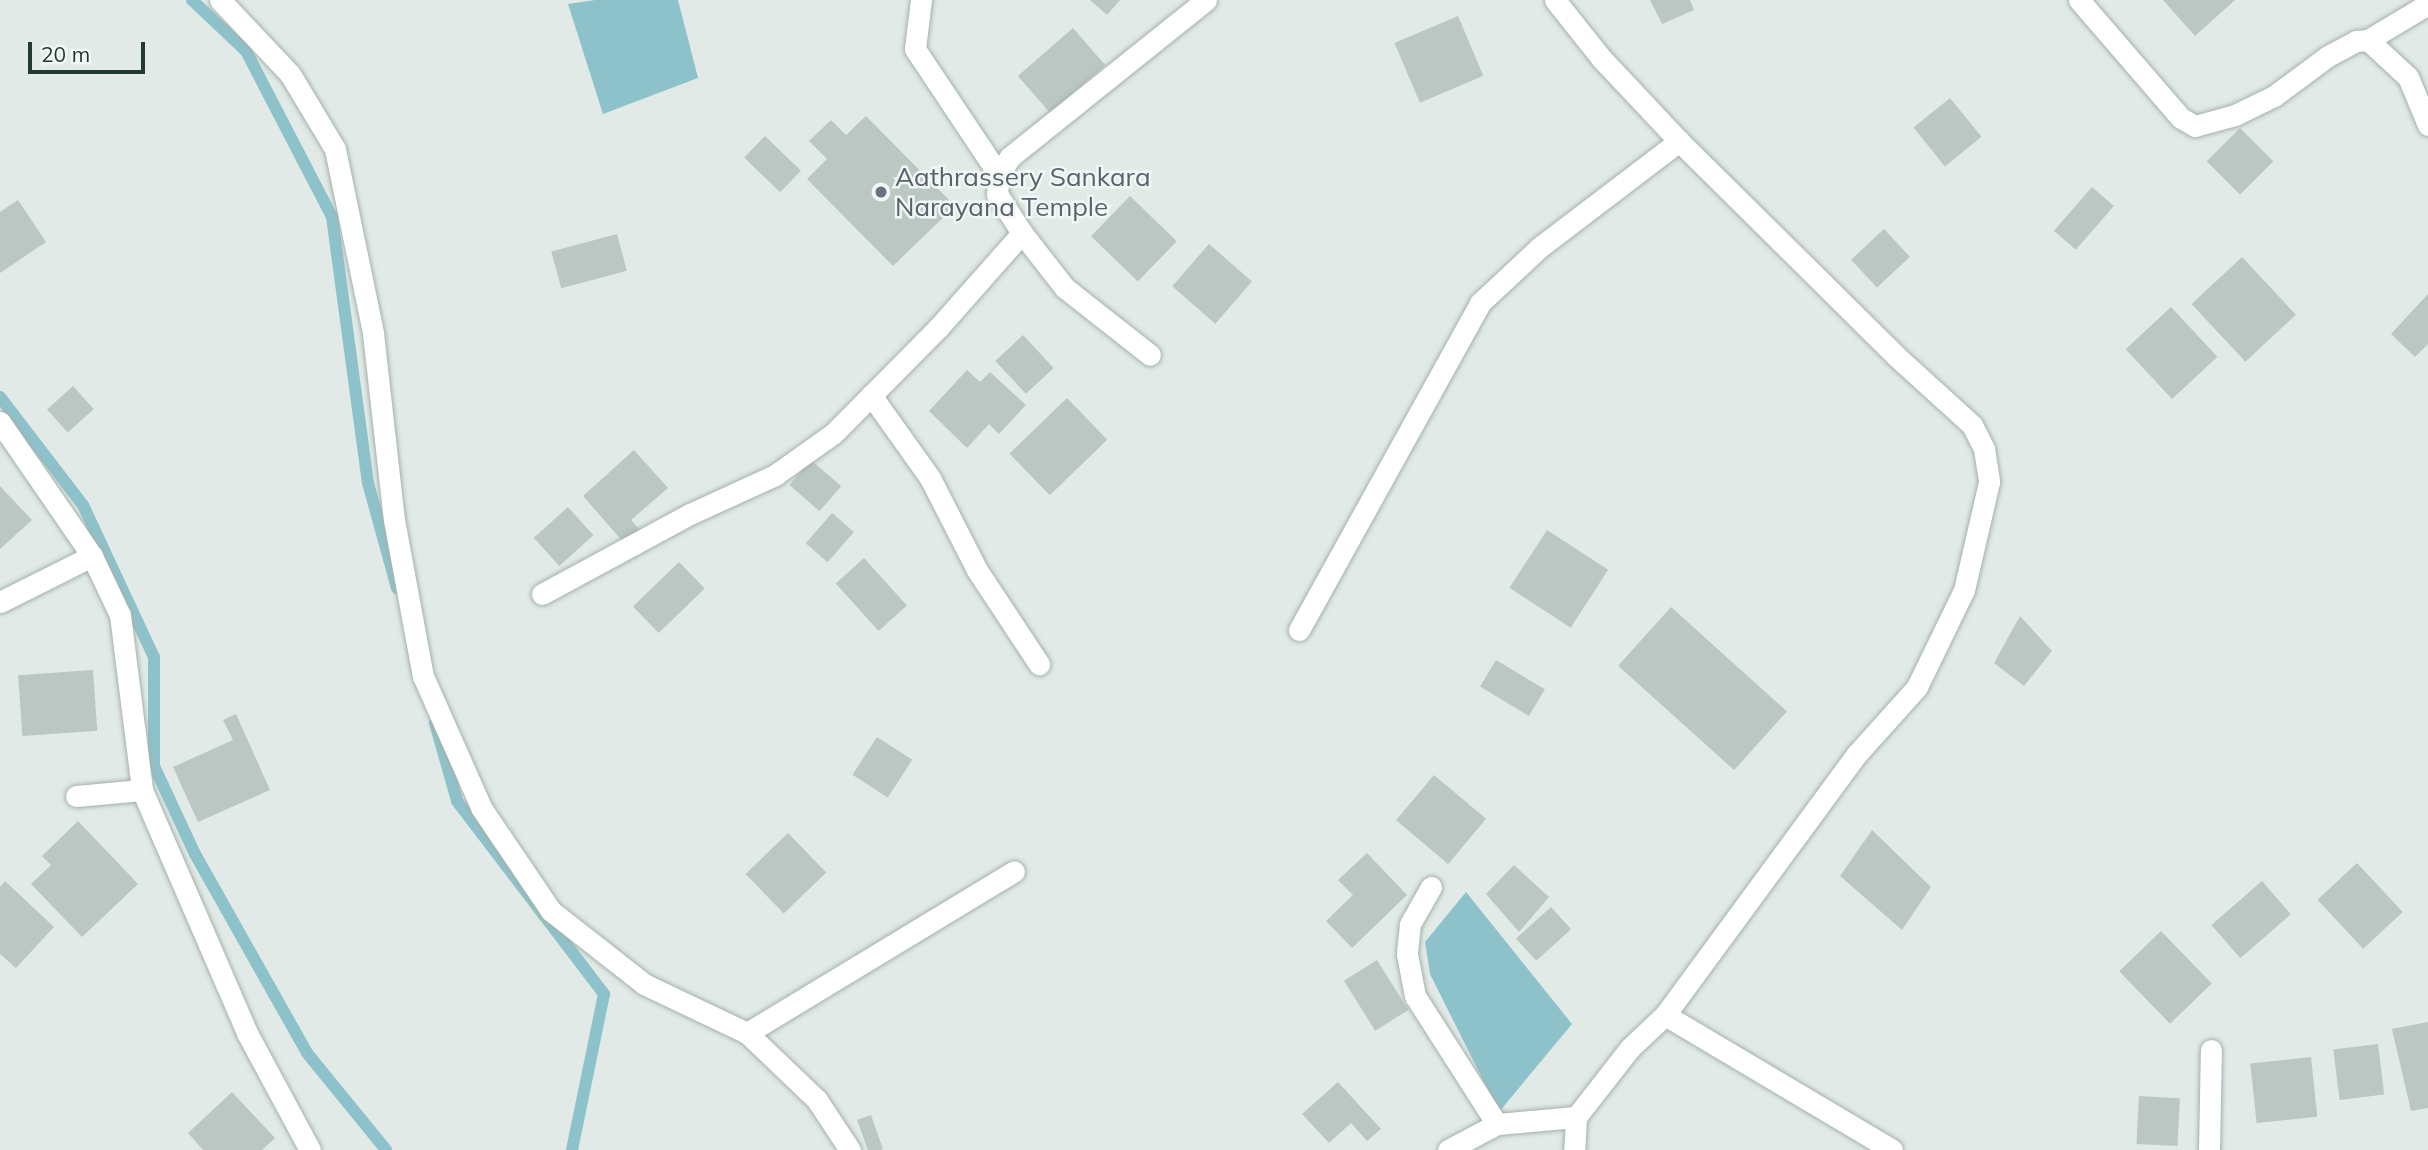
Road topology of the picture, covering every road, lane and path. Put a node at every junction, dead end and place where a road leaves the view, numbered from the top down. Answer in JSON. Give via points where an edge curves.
{"nodes":[{"id":1,"x":220,"y":0,"type":"edge"},
{"id":2,"x":921,"y":0,"type":"edge"},
{"id":3,"x":1206,"y":0,"type":"edge"},
{"id":4,"x":1555,"y":0,"type":"edge"},
{"id":5,"x":2079,"y":0,"type":"edge"},
{"id":6,"x":2428,"y":4,"type":"edge"},
{"id":7,"x":2368,"y":40,"type":"junction"},
{"id":8,"x":2428,"y":125,"type":"edge"},
{"id":9,"x":1679,"y":141,"type":"junction"},
{"id":10,"x":999,"y":175,"type":"junction"},
{"id":11,"x":1022,"y":233,"type":"junction"},
{"id":12,"x":1150,"y":355,"type":"dead end"},
{"id":13,"x":871,"y":395,"type":"junction"},
{"id":14,"x":0,"y":422,"type":"edge"},
{"id":15,"x":92,"y":556,"type":"junction"},
{"id":16,"x":542,"y":594,"type":"dead end"},
{"id":17,"x":0,"y":602,"type":"edge"},
{"id":18,"x":1299,"y":629,"type":"dead end"},
{"id":19,"x":1039,"y":664,"type":"dead end"},
{"id":20,"x":142,"y":790,"type":"junction"},
{"id":21,"x":76,"y":796,"type":"dead end"},
{"id":22,"x":1014,"y":871,"type":"dead end"},
{"id":23,"x":1431,"y":887,"type":"dead end"},
{"id":24,"x":1665,"y":1015,"type":"junction"},
{"id":25,"x":747,"y":1033,"type":"junction"},
{"id":26,"x":2211,"y":1050,"type":"dead end"},
{"id":27,"x":1576,"y":1117,"type":"junction"},
{"id":28,"x":1497,"y":1124,"type":"junction"},
{"id":29,"x":310,"y":1150,"type":"edge"},
{"id":30,"x":850,"y":1150,"type":"edge"},
{"id":31,"x":1448,"y":1150,"type":"edge"},
{"id":32,"x":1574,"y":1150,"type":"edge"},
{"id":33,"x":1892,"y":1150,"type":"edge"},
{"id":34,"x":2209,"y":1150,"type":"edge"}],
"edges":[{"from":1,"to":25,"type":"street","via":[[290,74],[335,149],[373,333],[394,520],[423,676],[482,809],[551,911],[645,984]]},
{"from":2,"to":10,"type":"street","via":[[915,49]]},
{"from":3,"to":10,"type":"street","via":[[1032,136]]},
{"from":4,"to":9,"type":"street","via":[[1602,59]]},
{"from":5,"to":7,"type":"street","via":[[2181,118],[2195,126],[2235,115],[2274,96],[2328,56],[2356,41]]},
{"from":6,"to":7,"type":"street"},
{"from":7,"to":8,"type":"street","via":[[2408,77]]},
{"from":9,"to":18,"type":"street","via":[[1540,247],[1480,303]]},
{"from":9,"to":24,"type":"street","via":[[1972,425],[1984,449],[1989,482],[1964,590],[1917,687],[1856,755]]},
{"from":10,"to":11,"type":"street","via":[[997,194]]},
{"from":11,"to":12,"type":"street","via":[[1065,288]]},
{"from":11,"to":13,"type":"street"},
{"from":13,"to":16,"type":"street","via":[[834,433],[775,475]]},
{"from":13,"to":19,"type":"street","via":[[930,478],[976,569]]},
{"from":14,"to":15,"type":"street"},
{"from":15,"to":17,"type":"street"},
{"from":15,"to":20,"type":"street","via":[[120,615]]},
{"from":20,"to":21,"type":"street"},
{"from":20,"to":29,"type":"street","via":[[247,1033]]},
{"from":22,"to":25,"type":"street"},
{"from":23,"to":28,"type":"street","via":[[1410,924],[1407,954],[1415,996]]},
{"from":24,"to":27,"type":"street","via":[[1629,1048]]},
{"from":24,"to":33,"type":"street"},
{"from":25,"to":30,"type":"street","via":[[817,1100]]},
{"from":26,"to":34,"type":"street"},
{"from":27,"to":28,"type":"street"},
{"from":27,"to":32,"type":"street"},
{"from":28,"to":31,"type":"street"}]}
